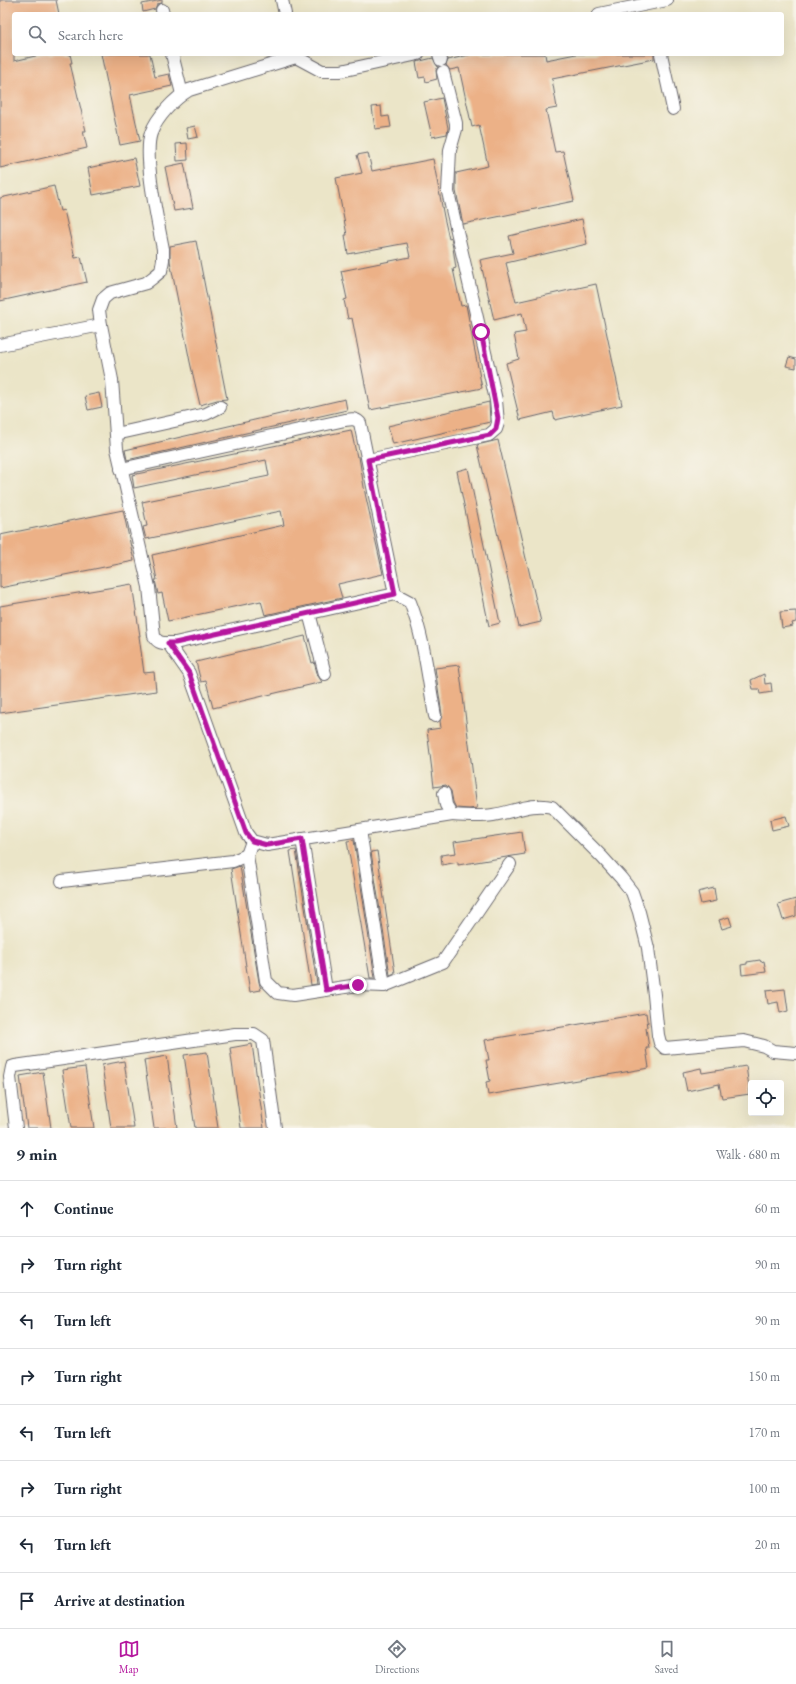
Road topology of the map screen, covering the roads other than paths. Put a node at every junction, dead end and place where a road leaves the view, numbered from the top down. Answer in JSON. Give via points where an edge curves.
{"nodes":[{"id":1,"x":282,"y":0,"type":"edge"},
{"id":2,"x":667,"y":0,"type":"edge"},
{"id":3,"x":651,"y":9,"type":"edge"},
{"id":4,"x":285,"y":12,"type":"edge"},
{"id":5,"x":620,"y":12,"type":"edge"},
{"id":6,"x":172,"y":56,"type":"edge"},
{"id":7,"x":293,"y":56,"type":"edge"},
{"id":8,"x":298,"y":56,"type":"edge"},
{"id":9,"x":409,"y":56,"type":"edge"},
{"id":10,"x":661,"y":56,"type":"edge"},
{"id":11,"x":443,"y":72,"type":"dead end"},
{"id":12,"x":182,"y":94,"type":"junction"},
{"id":13,"x":673,"y":109,"type":"dead end"},
{"id":14,"x":101,"y":325,"type":"junction"},
{"id":15,"x":0,"y":345,"type":"edge"},
{"id":16,"x":220,"y":406,"type":"dead end"},
{"id":17,"x":116,"y":434,"type":"junction"},
{"id":18,"x":368,"y":460,"type":"junction"},
{"id":19,"x":121,"y":469,"type":"junction"},
{"id":20,"x":395,"y":594,"type":"junction"},
{"id":21,"x":309,"y":613,"type":"junction"},
{"id":22,"x":168,"y":643,"type":"junction"},
{"id":23,"x":325,"y":674,"type":"dead end"},
{"id":24,"x":435,"y":716,"type":"dead end"},
{"id":25,"x":444,"y":793,"type":"dead end"},
{"id":26,"x":452,"y":815,"type":"junction"},
{"id":27,"x":360,"y":830,"type":"junction"},
{"id":28,"x":302,"y":839,"type":"junction"},
{"id":29,"x":252,"y":841,"type":"junction"},
{"id":30,"x":247,"y":855,"type":"junction"},
{"id":31,"x":510,"y":864,"type":"dead end"},
{"id":32,"x":62,"y":881,"type":"dead end"},
{"id":33,"x":384,"y":986,"type":"junction"},
{"id":34,"x":326,"y":990,"type":"junction"},
{"id":35,"x":796,"y":1053,"type":"edge"},
{"id":36,"x":16,"y":1128,"type":"edge"},
{"id":37,"x":275,"y":1128,"type":"edge"}],
"edges":[{"from":1,"to":4,"type":"street"},
{"from":2,"to":3,"type":"street"},
{"from":3,"to":5,"type":"street"},
{"from":6,"to":12,"type":"street"},
{"from":7,"to":12,"type":"street"},
{"from":8,"to":9,"type":"street","via":[[322,71],[341,71]]},
{"from":10,"to":13,"type":"street"},
{"from":11,"to":18,"type":"street","via":[[456,123],[450,150],[448,192],[496,400],[498,423],[490,435]]},
{"from":12,"to":14,"type":"street","via":[[158,121],[151,134],[148,154],[163,249],[161,271],[146,283],[110,293],[103,298],[100,310]]},
{"from":14,"to":15,"type":"street"},
{"from":14,"to":17,"type":"street","via":[[112,380]]},
{"from":16,"to":17,"type":"street","via":[[206,414]]},
{"from":17,"to":19,"type":"street"},
{"from":18,"to":19,"type":"street","via":[[360,423],[353,419]]},
{"from":18,"to":20,"type":"street"},
{"from":19,"to":22,"type":"street","via":[[149,587],[154,636],[156,640]]},
{"from":20,"to":21,"type":"street"},
{"from":20,"to":24,"type":"street","via":[[410,602],[414,613]]},
{"from":21,"to":22,"type":"street"},
{"from":21,"to":23,"type":"street"},
{"from":22,"to":29,"type":"street","via":[[189,673],[246,833]]},
{"from":25,"to":26,"type":"street","via":[[446,805]]},
{"from":26,"to":27,"type":"street"},
{"from":26,"to":35,"type":"street","via":[[492,815],[544,805],[552,808],[602,857],[632,892],[639,912],[648,948],[658,1035],[660,1043],[665,1048],[744,1041],[773,1051]]},
{"from":27,"to":28,"type":"street"},
{"from":27,"to":33,"type":"street"},
{"from":28,"to":29,"type":"street","via":[[267,845]]},
{"from":28,"to":34,"type":"street"},
{"from":29,"to":30,"type":"street"},
{"from":30,"to":32,"type":"street","via":[[233,861]]},
{"from":30,"to":34,"type":"street","via":[[266,981],[278,993],[293,995]]},
{"from":31,"to":33,"type":"street","via":[[443,962]]},
{"from":33,"to":34,"type":"street","via":[[358,985]]},
{"from":36,"to":37,"type":"street","via":[[10,1077],[15,1066],[235,1034],[254,1034],[263,1040]]}]}
